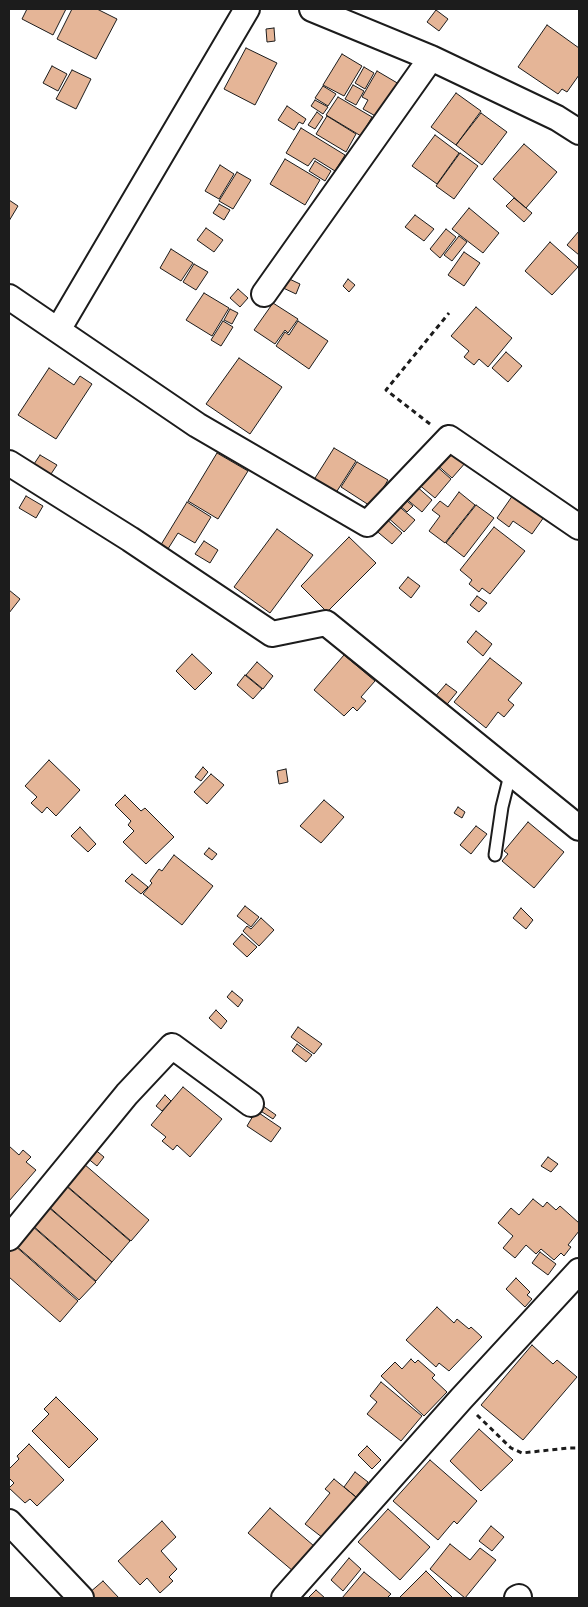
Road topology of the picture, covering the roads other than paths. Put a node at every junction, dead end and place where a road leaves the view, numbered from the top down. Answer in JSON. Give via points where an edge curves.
{"nodes":[{"id":1,"x":247,"y":9,"type":"edge"},
{"id":2,"x":312,"y":9,"type":"edge"},
{"id":3,"x":431,"y":58,"type":"junction"},
{"id":4,"x":579,"y":132,"type":"edge"},
{"id":5,"x":264,"y":294,"type":"dead end"},
{"id":6,"x":9,"y":297,"type":"edge"},
{"id":7,"x":58,"y":330,"type":"junction"},
{"id":8,"x":9,"y":463,"type":"edge"},
{"id":9,"x":579,"y":527,"type":"edge"},
{"id":10,"x":511,"y":771,"type":"junction"},
{"id":11,"x":579,"y":828,"type":"edge"},
{"id":12,"x":495,"y":855,"type":"dead end"},
{"id":13,"x":250,"y":1104,"type":"dead end"},
{"id":14,"x":9,"y":1238,"type":"edge"},
{"id":15,"x":579,"y":1271,"type":"edge"},
{"id":16,"x":12,"y":1534,"type":"edge"},
{"id":17,"x":81,"y":1598,"type":"edge"},
{"id":18,"x":284,"y":1598,"type":"edge"}],
"edges":[{"from":1,"to":7,"type":"street"},
{"from":2,"to":3,"type":"street"},
{"from":3,"to":4,"type":"street","via":[[557,118]]},
{"from":3,"to":5,"type":"street"},
{"from":6,"to":7,"type":"street"},
{"from":7,"to":9,"type":"street","via":[[198,425],[367,524],[449,438]]},
{"from":8,"to":10,"type":"street","via":[[272,634],[326,623]]},
{"from":10,"to":11,"type":"street"},
{"from":10,"to":12,"type":"lane"},
{"from":13,"to":14,"type":"street","via":[[172,1046],[127,1094]]},
{"from":15,"to":18,"type":"street"},
{"from":16,"to":17,"type":"street"}]}
